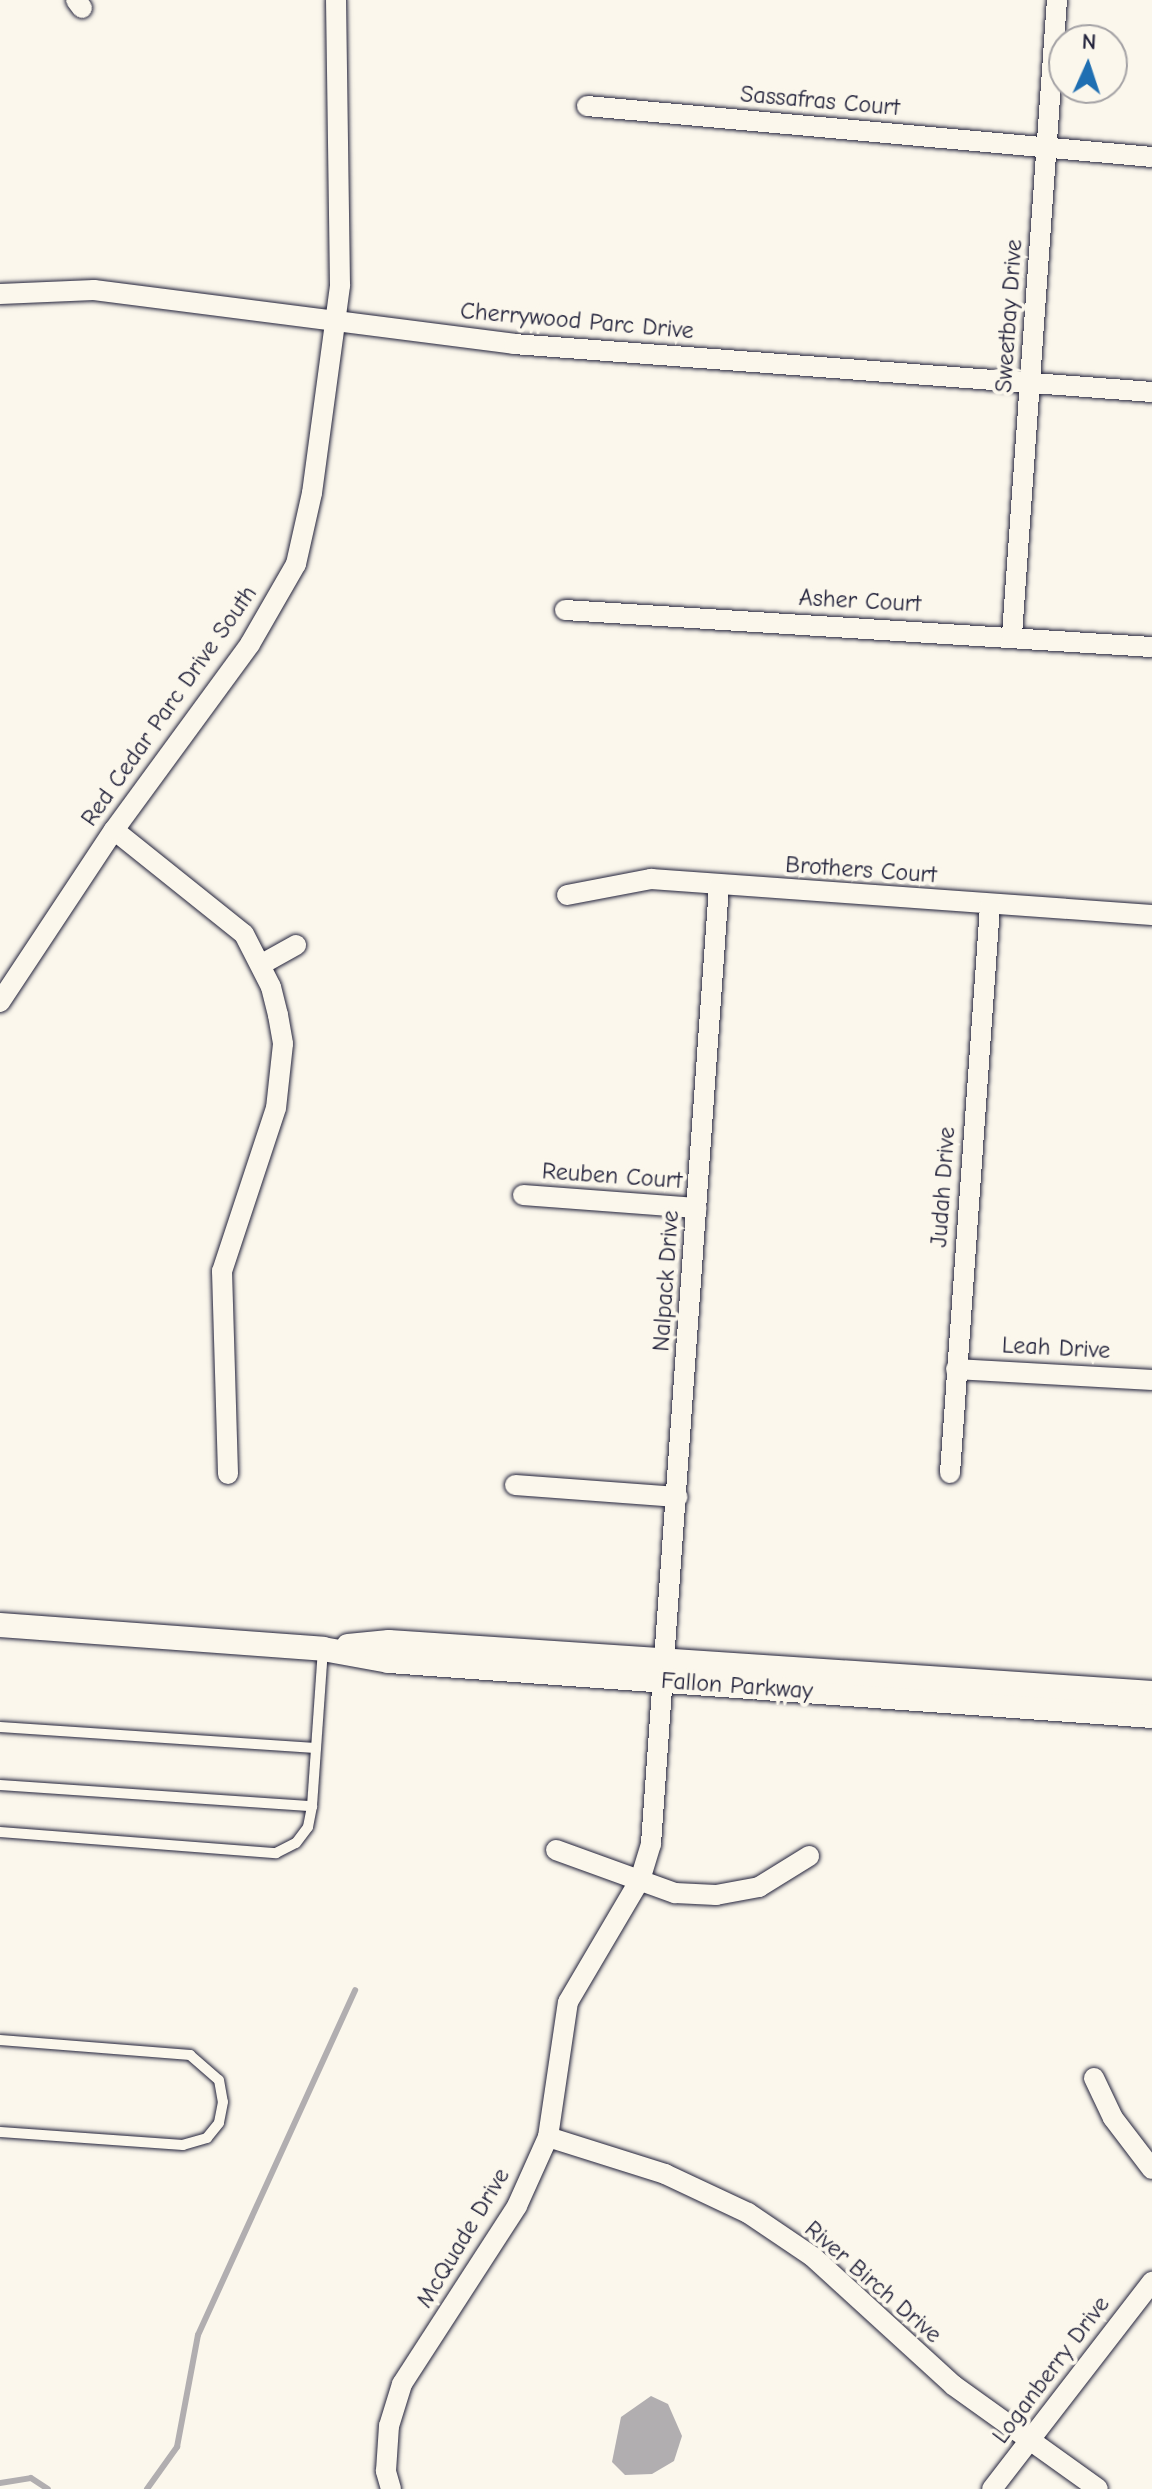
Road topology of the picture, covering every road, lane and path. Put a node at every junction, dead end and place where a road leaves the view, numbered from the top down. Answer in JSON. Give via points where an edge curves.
{"nodes":[{"id":1,"x":336,"y":0,"type":"edge"},
{"id":2,"x":1057,"y":0,"type":"edge"},
{"id":3,"x":587,"y":106,"type":"dead end"},
{"id":4,"x":1048,"y":148,"type":"junction"},
{"id":5,"x":1152,"y":157,"type":"edge"},
{"id":6,"x":0,"y":294,"type":"edge"},
{"id":7,"x":332,"y":322,"type":"junction"},
{"id":8,"x":1030,"y":384,"type":"junction"},
{"id":9,"x":1152,"y":392,"type":"edge"},
{"id":10,"x":565,"y":610,"type":"dead end"},
{"id":11,"x":1012,"y":635,"type":"junction"},
{"id":12,"x":1152,"y":647,"type":"edge"},
{"id":13,"x":114,"y":830,"type":"junction"},
{"id":14,"x":719,"y":885,"type":"junction"},
{"id":15,"x":567,"y":895,"type":"dead end"},
{"id":16,"x":990,"y":906,"type":"junction"},
{"id":17,"x":1152,"y":915,"type":"edge"},
{"id":18,"x":296,"y":945,"type":"dead end"},
{"id":19,"x":262,"y":964,"type":"junction"},
{"id":20,"x":0,"y":1002,"type":"edge"},
{"id":21,"x":523,"y":1195,"type":"dead end"},
{"id":22,"x":697,"y":1208,"type":"junction"},
{"id":23,"x":956,"y":1369,"type":"junction"},
{"id":24,"x":1152,"y":1380,"type":"edge"},
{"id":25,"x":950,"y":1473,"type":"dead end"},
{"id":26,"x":228,"y":1474,"type":"dead end"},
{"id":27,"x":515,"y":1485,"type":"dead end"},
{"id":28,"x":678,"y":1497,"type":"junction"},
{"id":29,"x":0,"y":1625,"type":"edge"},
{"id":30,"x":323,"y":1649,"type":"junction"},
{"id":31,"x":664,"y":1670,"type":"junction"},
{"id":32,"x":1152,"y":1693,"type":"edge"},
{"id":33,"x":1152,"y":1716,"type":"edge"},
{"id":34,"x":0,"y":1727,"type":"edge"},
{"id":35,"x":315,"y":1748,"type":"junction"},
{"id":36,"x":0,"y":1785,"type":"edge"},
{"id":37,"x":312,"y":1806,"type":"junction"},
{"id":38,"x":0,"y":1832,"type":"edge"},
{"id":39,"x":556,"y":1850,"type":"dead end"},
{"id":40,"x":809,"y":1856,"type":"dead end"},
{"id":41,"x":640,"y":1880,"type":"junction"},
{"id":42,"x":0,"y":2040,"type":"edge"},
{"id":43,"x":1094,"y":2078,"type":"dead end"},
{"id":44,"x":0,"y":2132,"type":"edge"},
{"id":45,"x":548,"y":2137,"type":"junction"},
{"id":46,"x":1152,"y":2169,"type":"edge"},
{"id":47,"x":1152,"y":2282,"type":"edge"},
{"id":48,"x":1032,"y":2442,"type":"junction"},
{"id":49,"x":391,"y":2489,"type":"edge"},
{"id":50,"x":992,"y":2489,"type":"edge"},
{"id":51,"x":1098,"y":2489,"type":"edge"}],
"edges":[{"from":1,"to":7,"type":"street","name":"Red Cedar Parc Drive South","via":[[340,285]]},
{"from":2,"to":4,"type":"street","name":"Sweetbay Drive"},
{"from":3,"to":4,"type":"street","name":"Sassafras Court"},
{"from":4,"to":5,"type":"street","name":"Sassafras Court"},
{"from":4,"to":8,"type":"street","name":"Sweetbay Drive"},
{"from":6,"to":7,"type":"street","name":"Cherrywood Parc Drive","via":[[94,290]]},
{"from":7,"to":8,"type":"street","name":"Cherrywood Parc Drive","via":[[514,344]]},
{"from":7,"to":13,"type":"street","name":"Red Cedar Parc Drive South","via":[[312,493],[296,564],[250,644]]},
{"from":8,"to":9,"type":"street","name":"Cherrywood Parc Drive"},
{"from":8,"to":11,"type":"street","name":"Sweetbay Drive"},
{"from":10,"to":11,"type":"street","name":"Asher Court"},
{"from":11,"to":12,"type":"street","name":"Asher Court"},
{"from":13,"to":19,"type":"street","via":[[244,934]]},
{"from":13,"to":20,"type":"street","name":"Red Cedar Parc Drive South"},
{"from":14,"to":15,"type":"street","name":"Brothers Court","via":[[651,879]]},
{"from":14,"to":16,"type":"street","name":"Brothers Court"},
{"from":14,"to":22,"type":"street","name":"Nalpack Drive"},
{"from":16,"to":17,"type":"street","name":"Brothers Court"},
{"from":16,"to":23,"type":"street","name":"Judah Drive"},
{"from":18,"to":19,"type":"street"},
{"from":19,"to":26,"type":"street","via":[[283,1044],[276,1108],[222,1271]]},
{"from":21,"to":22,"type":"street","name":"Reuben Court"},
{"from":22,"to":28,"type":"street","name":"Nalpack Drive"},
{"from":23,"to":24,"type":"street","name":"Leah Drive"},
{"from":23,"to":25,"type":"street","name":"Judah Drive"},
{"from":27,"to":28,"type":"street"},
{"from":28,"to":31,"type":"street","name":"Nalpack Drive"},
{"from":29,"to":30,"type":"street","name":"Fallon Parkway"},
{"from":30,"to":31,"type":"street","name":"Fallon Parkway","via":[[389,1642]]},
{"from":30,"to":35,"type":"lane"},
{"from":31,"to":32,"type":"street","name":"Fallon Parkway"},
{"from":31,"to":33,"type":"street","name":"Fallon Parkway"},
{"from":31,"to":41,"type":"street","name":"McQuade Drive","via":[[651,1844]]},
{"from":34,"to":35,"type":"lane"},
{"from":35,"to":37,"type":"lane"},
{"from":36,"to":37,"type":"lane"},
{"from":37,"to":38,"type":"lane","via":[[308,1827],[296,1843],[276,1853]]},
{"from":39,"to":41,"type":"street"},
{"from":40,"to":41,"type":"street","via":[[759,1887],[716,1895],[675,1893]]},
{"from":41,"to":45,"type":"street","name":"McQuade Drive","via":[[568,2002]]},
{"from":42,"to":44,"type":"lane","via":[[190,2055],[219,2080],[223,2102],[219,2123],[207,2138],[183,2145]]},
{"from":43,"to":46,"type":"street","via":[[1113,2118]]},
{"from":45,"to":48,"type":"street","name":"River Birch Drive","via":[[665,2174],[748,2213],[813,2257],[953,2385]]},
{"from":45,"to":49,"type":"street","name":"McQuade Drive","via":[[517,2206],[402,2384],[389,2426],[386,2471]]},
{"from":47,"to":48,"type":"street","name":"Loganberry Drive"},
{"from":48,"to":50,"type":"street","name":"Loganberry Drive"},
{"from":48,"to":51,"type":"street","name":"River Birch Drive"}]}
